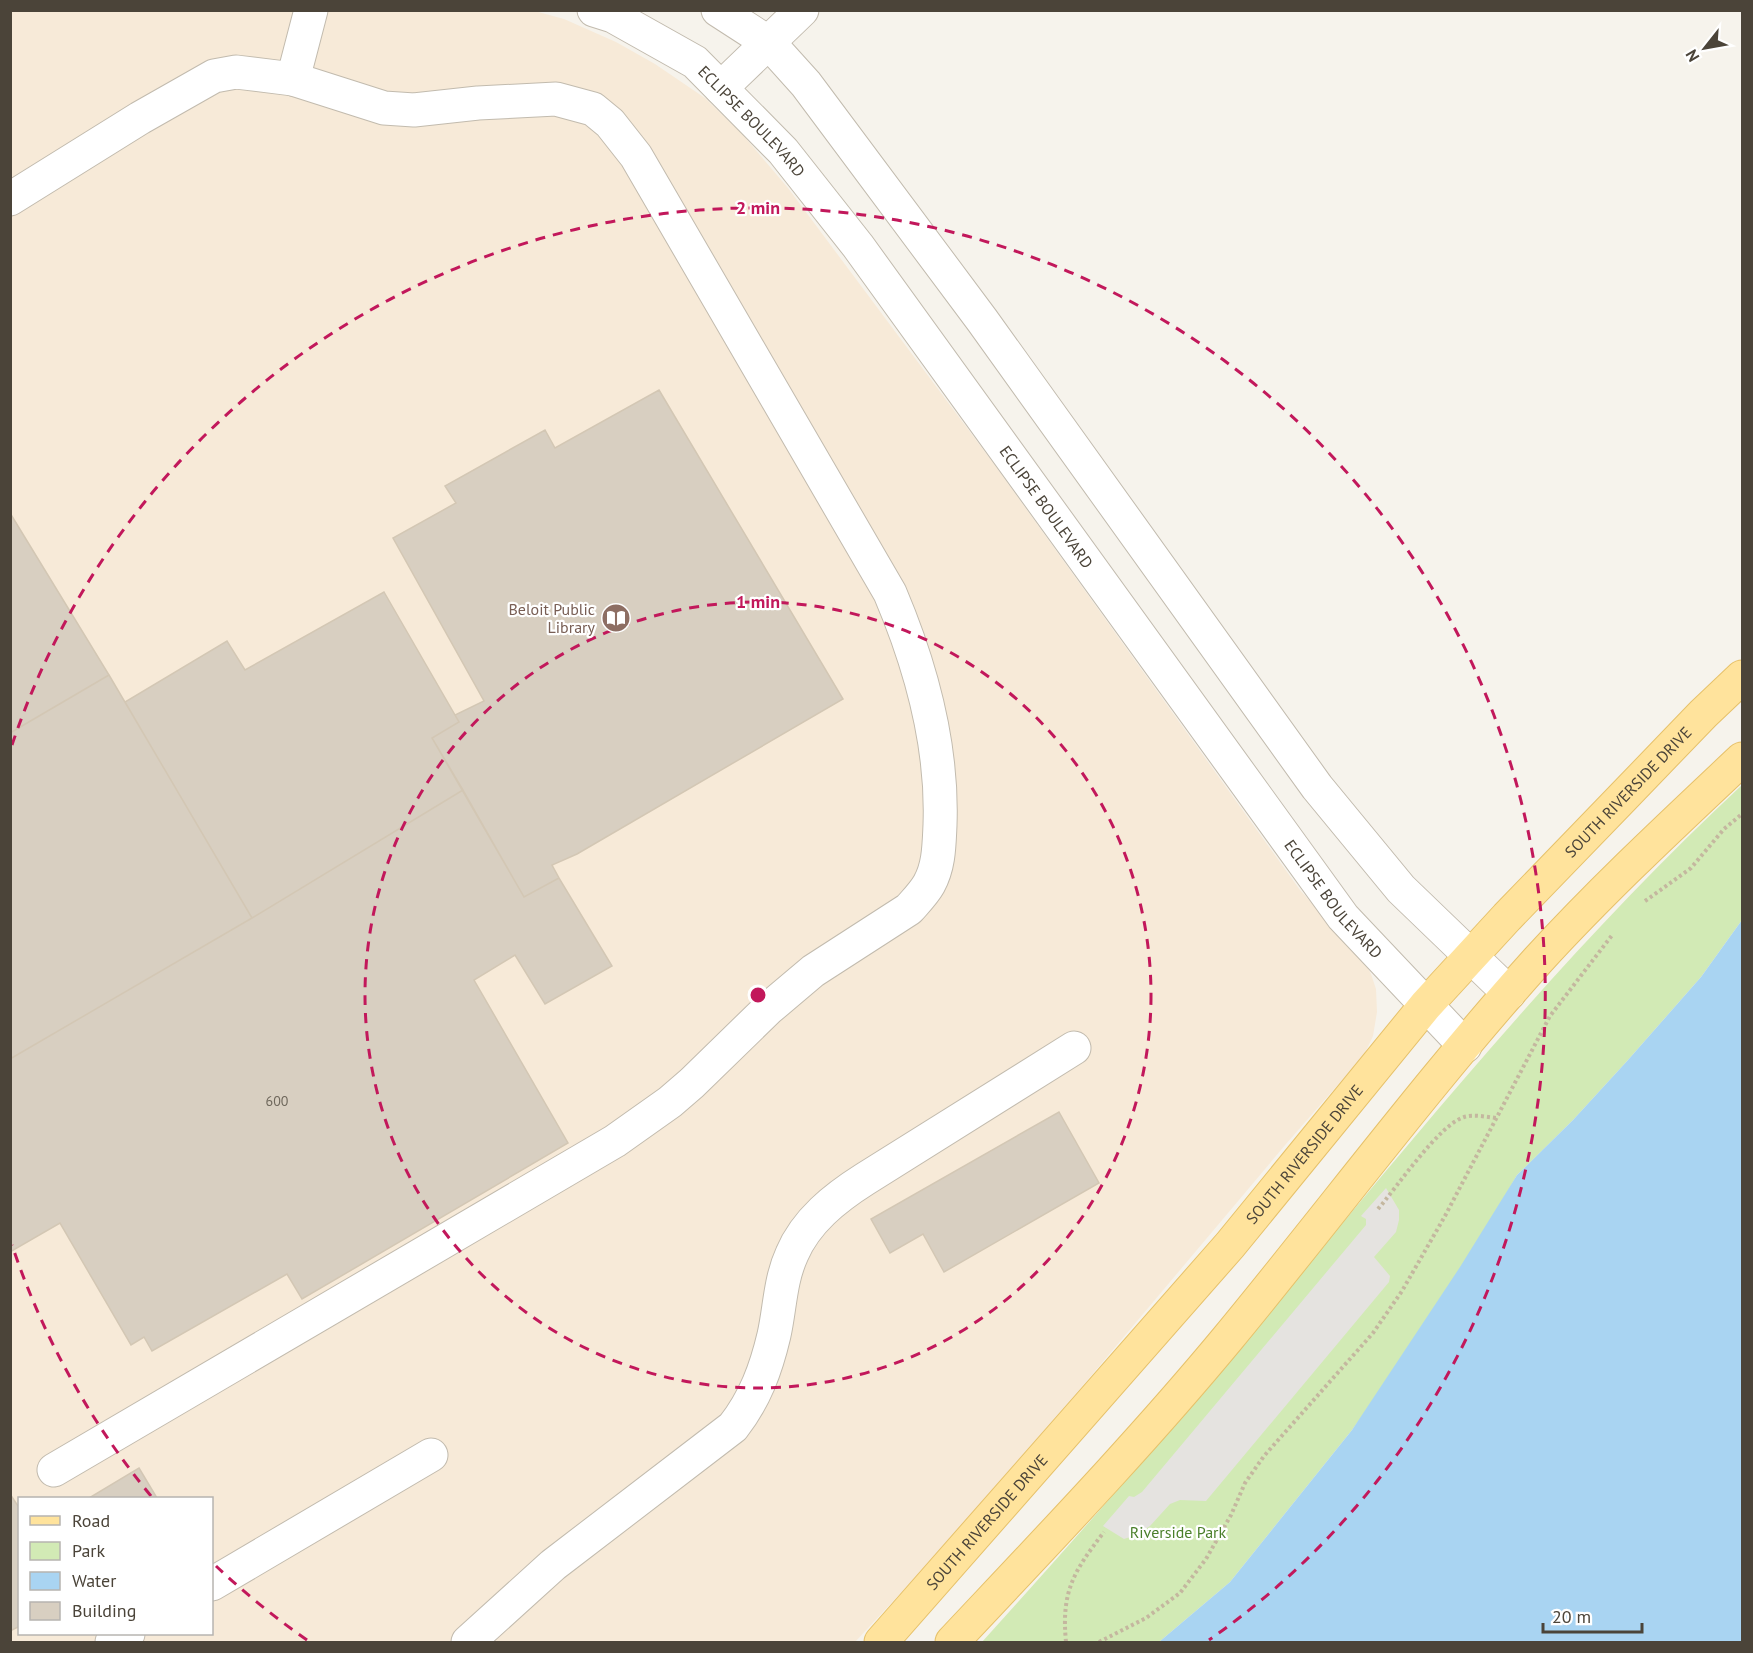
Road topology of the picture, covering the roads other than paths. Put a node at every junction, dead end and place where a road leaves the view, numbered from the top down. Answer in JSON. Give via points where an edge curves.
{"nodes":[{"id":1,"x":311,"y":10,"type":"edge"},
{"id":2,"x":594,"y":10,"type":"edge"},
{"id":3,"x":718,"y":10,"type":"edge"},
{"id":4,"x":802,"y":10,"type":"edge"},
{"id":5,"x":769,"y":43,"type":"junction"},
{"id":6,"x":294,"y":79,"type":"junction"},
{"id":7,"x":722,"y":88,"type":"junction"},
{"id":8,"x":10,"y":199,"type":"edge"},
{"id":9,"x":1743,"y":677,"type":"edge"},
{"id":10,"x":1743,"y":759,"type":"edge"},
{"id":11,"x":1472,"y":957,"type":"junction"},
{"id":12,"x":1509,"y":993,"type":"junction"},
{"id":13,"x":1426,"y":1005,"type":"junction"},
{"id":14,"x":1465,"y":1046,"type":"junction"},
{"id":15,"x":1074,"y":1048,"type":"dead end"},
{"id":16,"x":431,"y":1455,"type":"dead end"},
{"id":17,"x":54,"y":1470,"type":"dead end"},
{"id":18,"x":213,"y":1583,"type":"edge"},
{"id":19,"x":126,"y":1635,"type":"edge"},
{"id":20,"x":112,"y":1642,"type":"edge"},
{"id":21,"x":468,"y":1642,"type":"edge"},
{"id":22,"x":881,"y":1642,"type":"edge"},
{"id":23,"x":952,"y":1642,"type":"edge"}],
"edges":[{"from":1,"to":6,"type":"street"},
{"from":2,"to":7,"type":"street","name":"ECLIPSE BOULEVARD","via":[[613,16],[695,62]]},
{"from":3,"to":5,"type":"street"},
{"from":4,"to":5,"type":"street"},
{"from":5,"to":7,"type":"street"},
{"from":5,"to":11,"type":"street","via":[[806,84],[982,320],[1317,787],[1401,889]]},
{"from":6,"to":8,"type":"street","via":[[236,72],[214,76]]},
{"from":6,"to":17,"type":"street","via":[[384,108],[414,110],[556,99],[593,109],[610,123],[636,156],[890,592],[915,657],[932,726],[941,795],[939,853],[929,883],[909,909],[813,971],[670,1102],[615,1141]]},
{"from":7,"to":13,"type":"street","name":"ECLIPSE BOULEVARD","via":[[783,151],[858,246],[1343,917]]},
{"from":9,"to":11,"type":"main road","name":"SOUTH RIVERSIDE DRIVE","via":[[1507,916]]},
{"from":10,"to":12,"type":"main road","via":[[1607,886]]},
{"from":11,"to":12,"type":"street"},
{"from":11,"to":13,"type":"main road","name":"SOUTH RIVERSIDE DRIVE"},
{"from":12,"to":14,"type":"main road"},
{"from":13,"to":14,"type":"street","name":"ECLIPSE BOULEVARD"},
{"from":13,"to":22,"type":"main road","name":"SOUTH RIVERSIDE DRIVE","via":[[1230,1245]]},
{"from":14,"to":23,"type":"main road","via":[[1227,1340],[1092,1493]]},
{"from":15,"to":21,"type":"street","via":[[864,1179],[821,1212],[792,1253],[760,1381],[734,1427],[553,1565]]},
{"from":16,"to":18,"type":"street"},
{"from":19,"to":20,"type":"street"}]}
